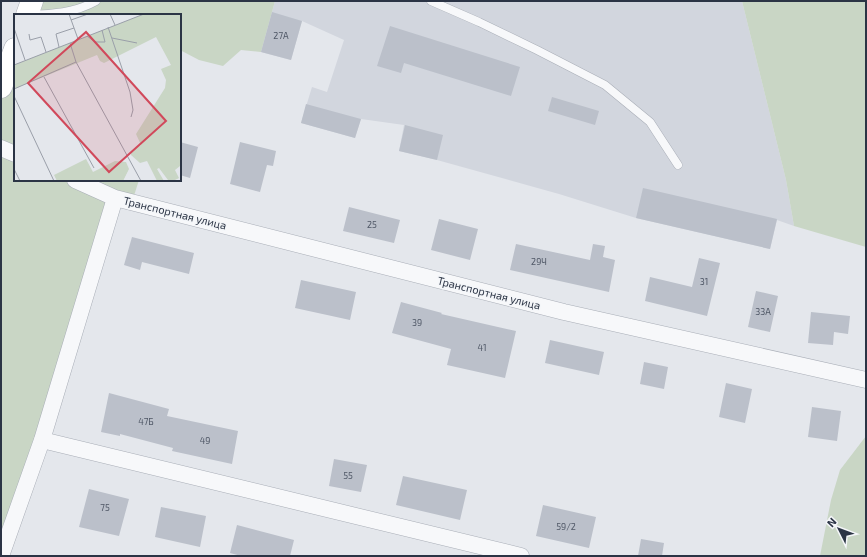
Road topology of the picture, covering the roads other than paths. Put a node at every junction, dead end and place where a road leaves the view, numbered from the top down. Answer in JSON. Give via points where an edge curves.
{"nodes":[{"id":1,"x":32,"y":1,"type":"edge"},
{"id":2,"x":96,"y":1,"type":"edge"},
{"id":3,"x":431,"y":1,"type":"edge"},
{"id":4,"x":27,"y":14,"type":"edge"},
{"id":5,"x":42,"y":14,"type":"edge"},
{"id":6,"x":14,"y":51,"type":"edge"},
{"id":7,"x":2,"y":80,"type":"edge"},
{"id":8,"x":1,"y":148,"type":"edge"},
{"id":9,"x":14,"y":154,"type":"edge"},
{"id":10,"x":678,"y":166,"type":"dead end"},
{"id":11,"x":77,"y":181,"type":"edge"},
{"id":12,"x":115,"y":198,"type":"junction"},
{"id":13,"x":866,"y":380,"type":"edge"},
{"id":14,"x":42,"y":440,"type":"junction"},
{"id":15,"x":1,"y":556,"type":"edge"},
{"id":16,"x":521,"y":556,"type":"edge"}],
"edges":[{"from":1,"to":4,"type":"main road"},
{"from":2,"to":5,"type":"lane","via":[[70,11]]},
{"from":3,"to":10,"type":"lane","via":[[605,85],[650,122]]},
{"from":6,"to":7,"type":"main road"},
{"from":8,"to":9,"type":"street"},
{"from":11,"to":12,"type":"street","name":"Транспортная улица"},
{"from":12,"to":13,"type":"street","name":"Транспортная улица","via":[[564,312]]},
{"from":12,"to":14,"type":"street","name":"Транспортная улица"},
{"from":14,"to":15,"type":"street","name":"Транспортная улица"},
{"from":14,"to":16,"type":"street"}]}
